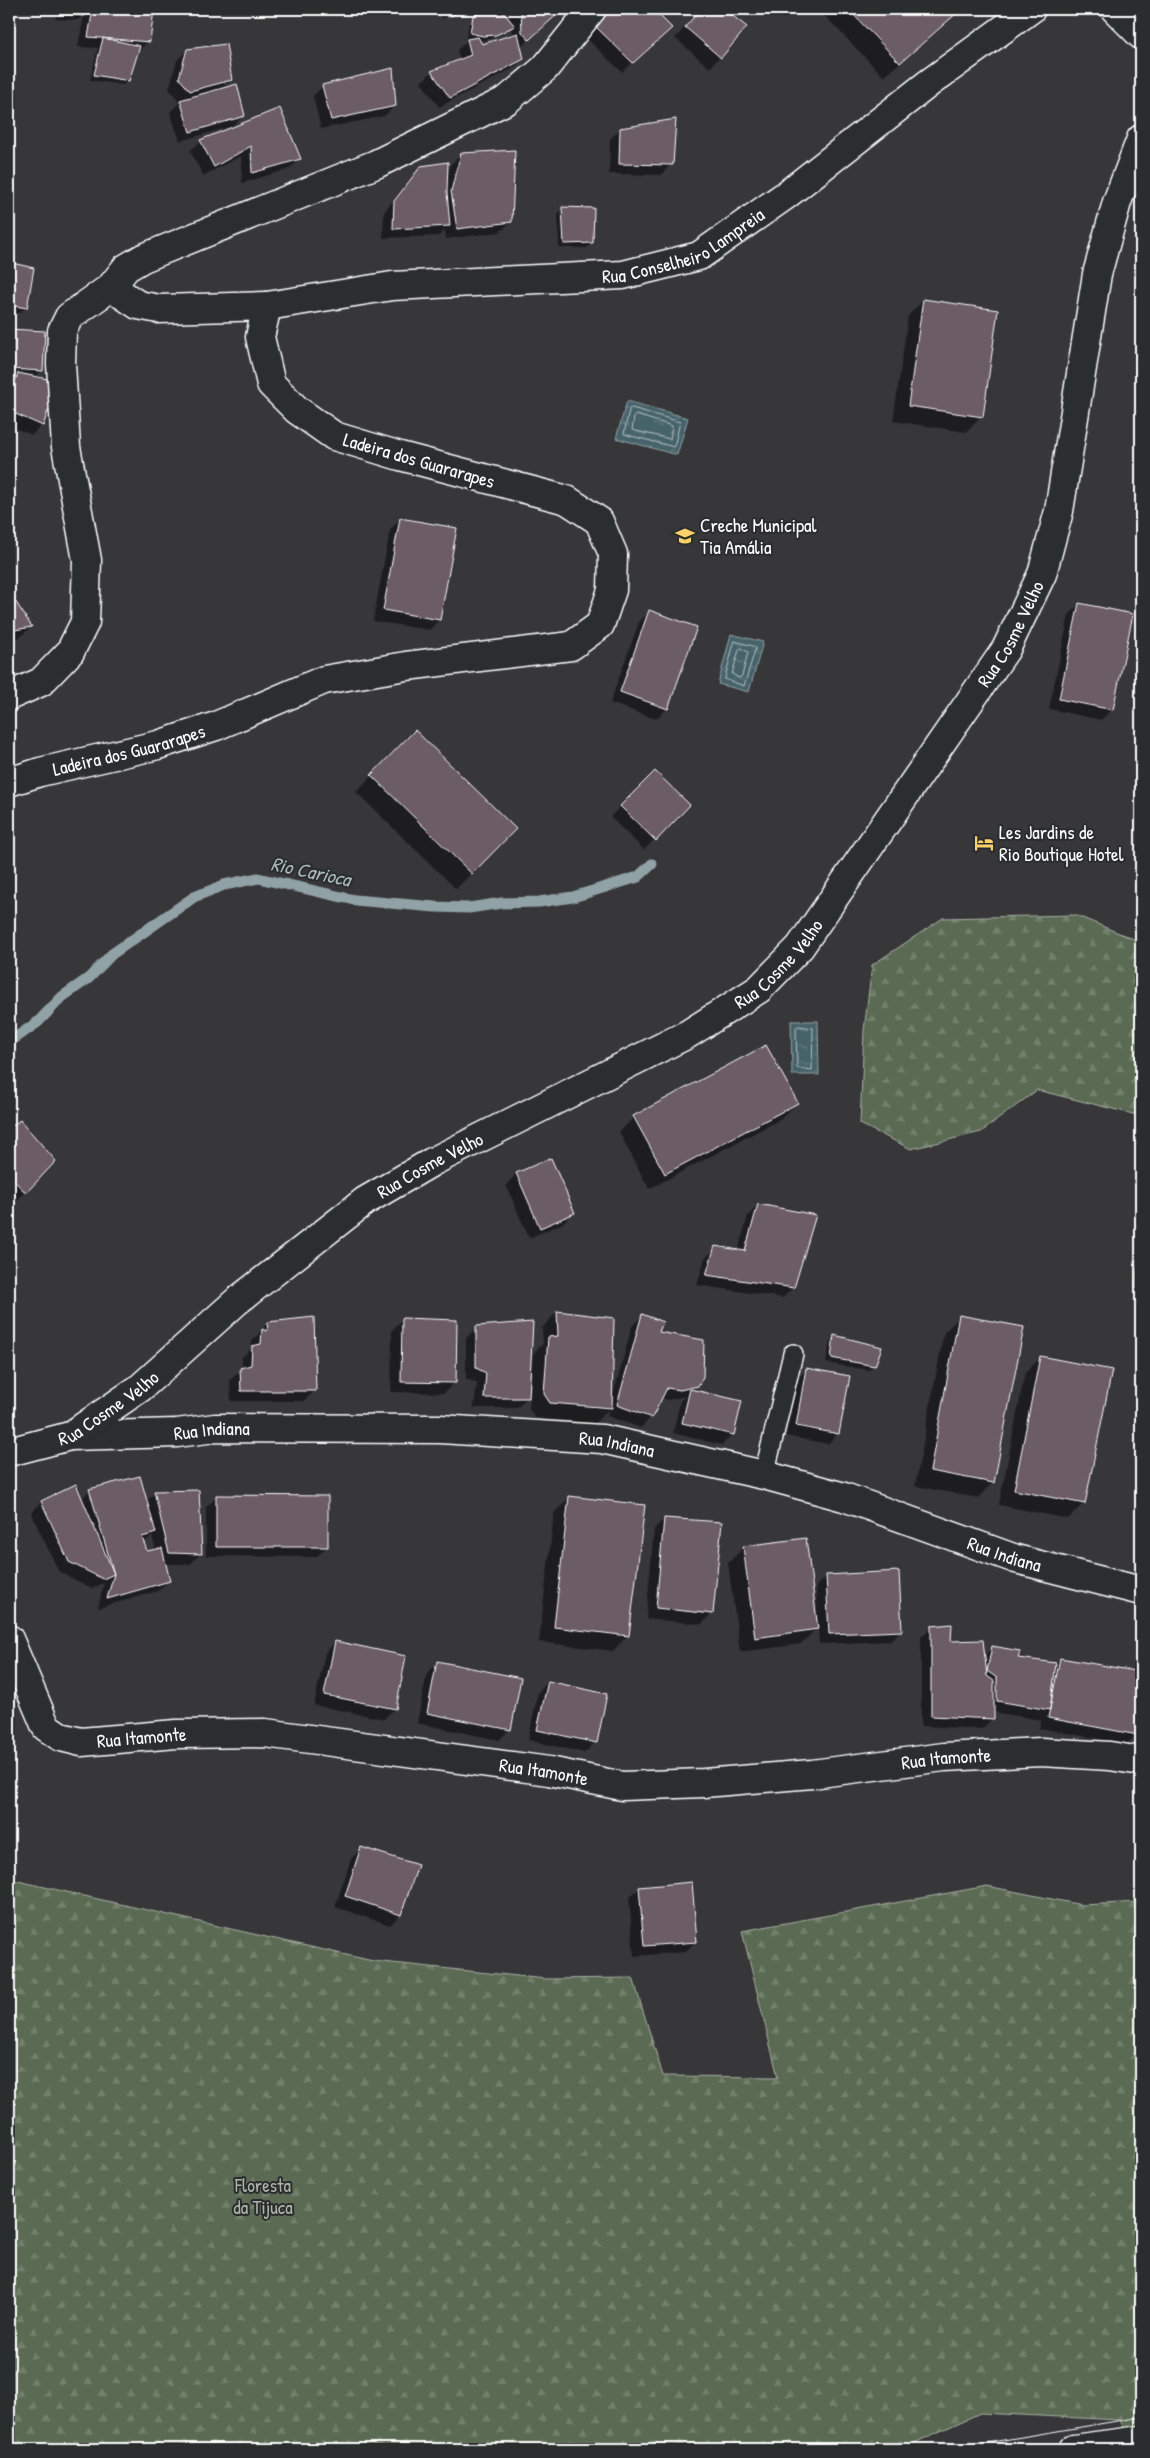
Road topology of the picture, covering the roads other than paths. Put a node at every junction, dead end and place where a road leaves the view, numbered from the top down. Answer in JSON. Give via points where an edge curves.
{"nodes":[{"id":1,"x":592,"y":9,"type":"edge"},
{"id":2,"x":1031,"y":9,"type":"edge"},
{"id":3,"x":1115,"y":9,"type":"edge"},
{"id":4,"x":1141,"y":35,"type":"edge"},
{"id":5,"x":1141,"y":139,"type":"edge"},
{"id":6,"x":111,"y":287,"type":"junction"},
{"id":7,"x":267,"y":306,"type":"junction"},
{"id":8,"x":9,"y":696,"type":"edge"},
{"id":9,"x":9,"y":782,"type":"edge"},
{"id":10,"x":793,"y":1354,"type":"dead end"},
{"id":11,"x":70,"y":1436,"type":"junction"},
{"id":12,"x":9,"y":1452,"type":"edge"},
{"id":13,"x":764,"y":1475,"type":"junction"},
{"id":14,"x":1141,"y":1591,"type":"edge"},
{"id":15,"x":9,"y":1639,"type":"edge"},
{"id":16,"x":1141,"y":1761,"type":"edge"},
{"id":17,"x":1141,"y":2440,"type":"edge"},
{"id":18,"x":1073,"y":2449,"type":"edge"}],
"edges":[{"from":1,"to":6,"type":"street","via":[[544,68],[507,100],[376,164],[143,258],[126,268]]},
{"from":2,"to":7,"type":"street","name":"Rua Conselheiro Lampreia","via":[[929,83],[786,196],[699,256],[623,275],[392,286]]},
{"from":3,"to":4,"type":"street"},
{"from":5,"to":11,"type":"street","name":"Rua Cosme Velho","via":[[1117,202],[1097,274],[1058,511],[1042,574],[1006,649],[800,947],[759,990],[688,1034],[432,1162],[366,1201],[237,1301],[140,1388]]},
{"from":6,"to":7,"type":"street","via":[[138,305],[159,309]]},
{"from":6,"to":8,"type":"street","via":[[69,317],[62,331],[66,447],[87,560],[85,622],[70,652],[41,682]]},
{"from":7,"to":9,"type":"street","name":"Ladeira dos Guararapes","via":[[260,337],[271,384],[297,410],[334,436],[567,500],[599,521],[613,554],[612,590],[600,625],[570,646],[406,666],[324,680],[216,726]]},
{"from":10,"to":13,"type":"lane"},
{"from":11,"to":12,"type":"street","name":"Rua Cosme Velho"},
{"from":11,"to":13,"type":"street","name":"Rua Indiana","via":[[177,1433],[215,1428],[440,1429],[602,1439]]},
{"from":13,"to":14,"type":"street","name":"Rua Indiana","via":[[844,1497],[1016,1559]]},
{"from":15,"to":16,"type":"street","name":"Rua Itamonte","via":[[46,1727],[61,1737],[80,1742],[176,1734],[265,1733],[549,1771],[622,1786],[704,1783],[812,1774],[944,1757],[1041,1752]]},
{"from":17,"to":18,"type":"street"}]}
